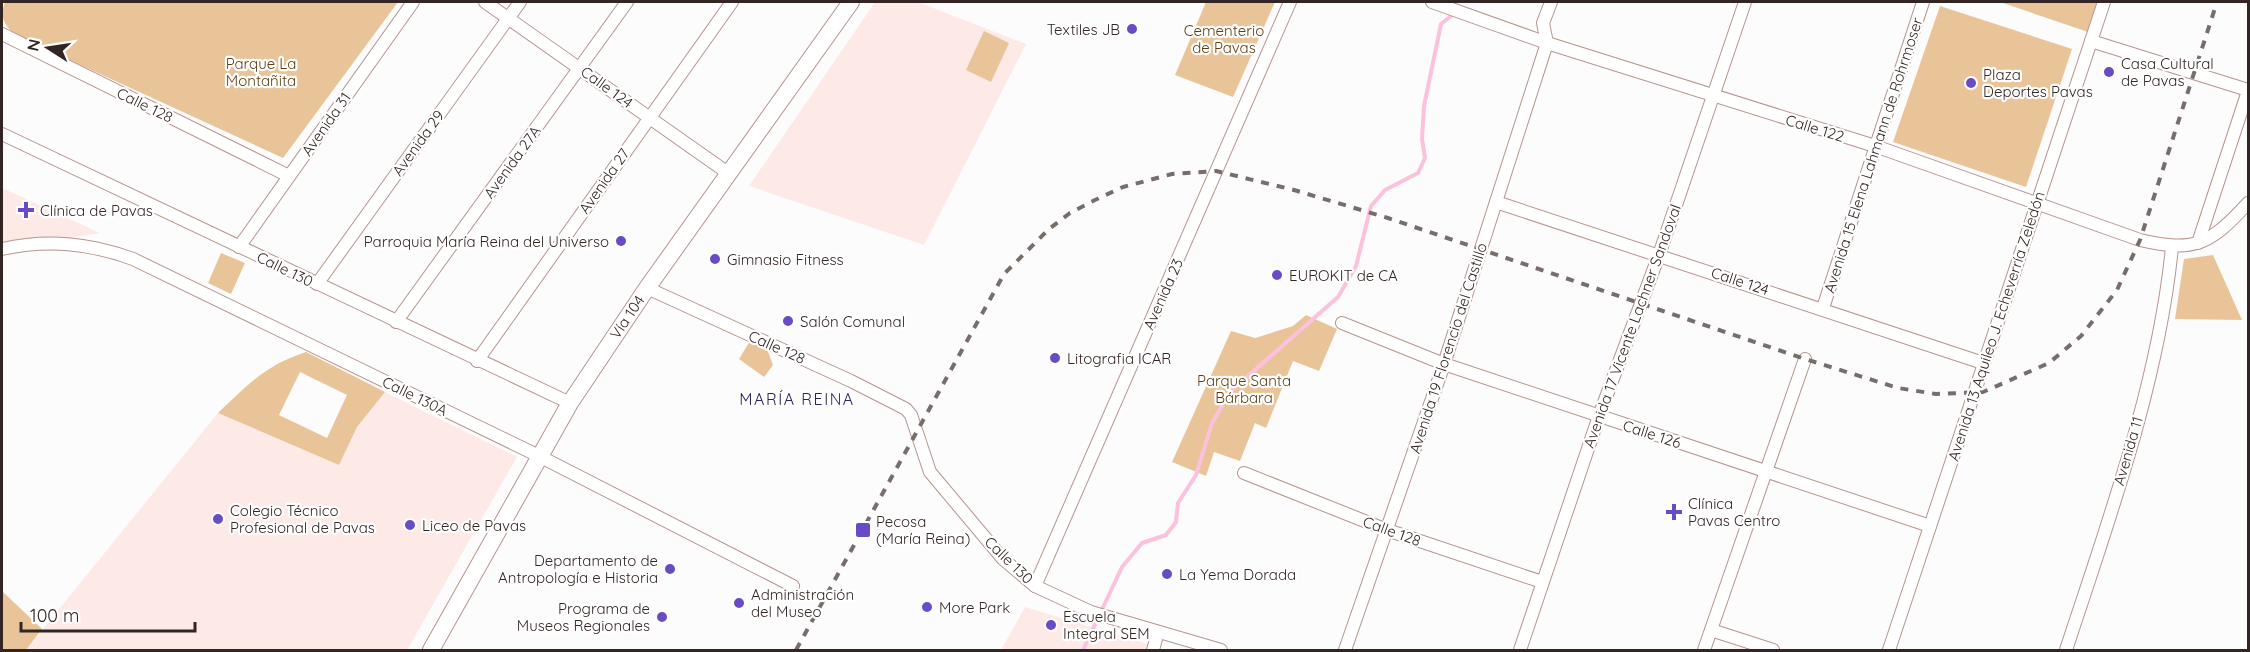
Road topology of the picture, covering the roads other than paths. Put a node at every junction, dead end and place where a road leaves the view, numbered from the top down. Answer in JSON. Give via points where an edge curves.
{"nodes":[{"id":1,"x":413,"y":2,"type":"edge"},
{"id":2,"x":485,"y":2,"type":"edge"},
{"id":3,"x":520,"y":2,"type":"edge"},
{"id":4,"x":627,"y":2,"type":"edge"},
{"id":5,"x":732,"y":2,"type":"edge"},
{"id":6,"x":851,"y":2,"type":"edge"},
{"id":7,"x":1290,"y":2,"type":"edge"},
{"id":8,"x":1432,"y":2,"type":"edge"},
{"id":9,"x":1551,"y":2,"type":"edge"},
{"id":10,"x":1744,"y":2,"type":"edge"},
{"id":11,"x":1923,"y":2,"type":"edge"},
{"id":12,"x":2104,"y":2,"type":"edge"},
{"id":13,"x":508,"y":18,"type":"junction"},
{"id":14,"x":2,"y":34,"type":"edge"},
{"id":15,"x":2091,"y":40,"type":"junction"},
{"id":16,"x":1547,"y":43,"type":"junction"},
{"id":17,"x":580,"y":67,"type":"junction"},
{"id":18,"x":2248,"y":90,"type":"edge"},
{"id":19,"x":1712,"y":96,"type":"junction"},
{"id":20,"x":649,"y":118,"type":"junction"},
{"id":21,"x":2,"y":134,"type":"edge"},
{"id":22,"x":1875,"y":146,"type":"junction"},
{"id":23,"x":728,"y":173,"type":"junction"},
{"id":24,"x":289,"y":176,"type":"junction"},
{"id":25,"x":1496,"y":202,"type":"junction"},
{"id":26,"x":2036,"y":202,"type":"junction"},
{"id":27,"x":2248,"y":203,"type":"edge"},
{"id":28,"x":2198,"y":243,"type":"junction"},
{"id":29,"x":239,"y":247,"type":"junction"},
{"id":30,"x":2172,"y":247,"type":"junction"},
{"id":31,"x":2,"y":249,"type":"edge"},
{"id":32,"x":1659,"y":255,"type":"junction"},
{"id":33,"x":317,"y":284,"type":"junction"},
{"id":34,"x":647,"y":288,"type":"junction"},
{"id":35,"x":1823,"y":308,"type":"junction"},
{"id":36,"x":396,"y":322,"type":"junction"},
{"id":37,"x":1342,"y":324,"type":"dead end"},
{"id":38,"x":1805,"y":359,"type":"dead end"},
{"id":39,"x":477,"y":361,"type":"junction"},
{"id":40,"x":1983,"y":363,"type":"junction"},
{"id":41,"x":1444,"y":364,"type":"junction"},
{"id":42,"x":570,"y":403,"type":"junction"},
{"id":43,"x":906,"y":409,"type":"joint"},
{"id":44,"x":1599,"y":416,"type":"junction"},
{"id":45,"x":539,"y":456,"type":"junction"},
{"id":46,"x":1766,"y":471,"type":"junction"},
{"id":47,"x":1244,"y":473,"type":"dead end"},
{"id":48,"x":1930,"y":526,"type":"junction"},
{"id":49,"x":1387,"y":530,"type":"junction"},
{"id":50,"x":1542,"y":582,"type":"junction"},
{"id":51,"x":793,"y":586,"type":"dead end"},
{"id":52,"x":1035,"y":586,"type":"junction"},
{"id":53,"x":1711,"y":630,"type":"junction"},
{"id":54,"x":1158,"y":632,"type":"junction"},
{"id":55,"x":431,"y":651,"type":"edge"},
{"id":56,"x":1153,"y":651,"type":"edge"},
{"id":57,"x":1221,"y":651,"type":"edge"},
{"id":58,"x":1346,"y":651,"type":"edge"},
{"id":59,"x":1520,"y":651,"type":"edge"},
{"id":60,"x":1704,"y":651,"type":"edge"},
{"id":61,"x":1773,"y":651,"type":"edge"},
{"id":62,"x":1889,"y":651,"type":"edge"},
{"id":63,"x":2066,"y":651,"type":"edge"}],
"edges":[{"from":1,"to":24,"type":"street","name":"Avenida 31"},
{"from":2,"to":13,"type":"street","name":"Calle 124"},
{"from":3,"to":13,"type":"street","name":"Avenida 29"},
{"from":4,"to":17,"type":"street","name":"Avenida 27A"},
{"from":5,"to":20,"type":"street","name":"Avenida 27"},
{"from":6,"to":23,"type":"main road","name":"Vía 104"},
{"from":7,"to":52,"type":"street","name":"Avenida 23"},
{"from":8,"to":16,"type":"street","name":"Calle 122"},
{"from":9,"to":16,"type":"street","name":"Avenida 19 Florencio del Castillo","via":[[1543,23]]},
{"from":10,"to":19,"type":"street","name":"Avenida 17 Vicente Lachner Sandoval"},
{"from":11,"to":22,"type":"street","name":"Avenida 15 Elena Lahmann de Rohrmoser"},
{"from":12,"to":15,"type":"street","name":"Avenida 13 Aquileo J. Echeverría Zeledón"},
{"from":13,"to":17,"type":"street","name":"Calle 124"},
{"from":13,"to":33,"type":"street","name":"Avenida 29"},
{"from":14,"to":24,"type":"street","name":"Calle 128"},
{"from":15,"to":18,"type":"street"},
{"from":15,"to":26,"type":"street","name":"Avenida 13 Aquileo J. Echeverría Zeledón"},
{"from":16,"to":19,"type":"street","name":"Calle 122"},
{"from":16,"to":25,"type":"street","name":"Avenida 19 Florencio del Castillo"},
{"from":17,"to":20,"type":"street","name":"Calle 124"},
{"from":17,"to":36,"type":"street","name":"Avenida 27A"},
{"from":18,"to":28,"type":"street"},
{"from":19,"to":22,"type":"street","name":"Calle 122"},
{"from":19,"to":32,"type":"street","name":"Avenida 17 Vicente Lachner Sandoval"},
{"from":20,"to":23,"type":"street","name":"Calle 124"},
{"from":20,"to":39,"type":"street","name":"Avenida 27"},
{"from":21,"to":29,"type":"street","name":"Calle 130"},
{"from":22,"to":26,"type":"street","name":"Calle 122"},
{"from":22,"to":35,"type":"street","name":"Avenida 15 Elena Lahmann de Rohrmoser"},
{"from":23,"to":34,"type":"main road","name":"Vía 104"},
{"from":24,"to":29,"type":"street","name":"Avenida 31"},
{"from":25,"to":32,"type":"street","name":"Calle 124"},
{"from":25,"to":41,"type":"street","name":"Avenida 19 Florencio del Castillo"},
{"from":26,"to":30,"type":"street","name":"Calle 122","via":[[2140,240]]},
{"from":26,"to":40,"type":"street","name":"Avenida 13 Aquileo J. Echeverría Zeledón"},
{"from":27,"to":28,"type":"street","name":"Calle 122","via":[[2222,231]]},
{"from":28,"to":30,"type":"street","name":"Calle 122"},
{"from":29,"to":33,"type":"street","name":"Calle 130"},
{"from":30,"to":63,"type":"street","name":"Avenida 11","via":[[2163,319],[2151,370]]},
{"from":31,"to":45,"type":"street","name":"Calle 130A","via":[[25,244],[75,244],[107,249],[133,259]]},
{"from":32,"to":35,"type":"street","name":"Calle 124"},
{"from":32,"to":44,"type":"street","name":"Avenida 17 Vicente Lachner Sandoval"},
{"from":33,"to":36,"type":"street","name":"Calle 130"},
{"from":34,"to":42,"type":"main road","name":"Vía 104"},
{"from":34,"to":43,"type":"street","name":"Calle 128"},
{"from":35,"to":40,"type":"street","name":"Calle 124"},
{"from":36,"to":39,"type":"street","name":"Calle 130"},
{"from":37,"to":41,"type":"street","name":"Calle 126"},
{"from":38,"to":46,"type":"street"},
{"from":39,"to":42,"type":"street","name":"Calle 130"},
{"from":40,"to":48,"type":"street","name":"Avenida 13 Aquileo J. Echeverría Zeledón"},
{"from":41,"to":44,"type":"street","name":"Calle 126"},
{"from":41,"to":49,"type":"street","name":"Avenida 19 Florencio del Castillo"},
{"from":42,"to":45,"type":"main road","name":"Vía 104"},
{"from":43,"to":52,"type":"street","name":"Calle 130","via":[[930,472],[1003,558]]},
{"from":44,"to":46,"type":"street","name":"Calle 126"},
{"from":44,"to":50,"type":"street","name":"Avenida 17 Vicente Lachner Sandoval"},
{"from":45,"to":51,"type":"street","name":"Calle 130A"},
{"from":45,"to":55,"type":"main road","name":"Vía 104"},
{"from":46,"to":48,"type":"street","name":"Calle 126"},
{"from":46,"to":53,"type":"street"},
{"from":47,"to":49,"type":"street","name":"Calle 128"},
{"from":48,"to":62,"type":"street","name":"Avenida 13 Aquileo J. Echeverría Zeledón"},
{"from":49,"to":50,"type":"street","name":"Calle 128"},
{"from":49,"to":58,"type":"street","name":"Avenida 19 Florencio del Castillo"},
{"from":50,"to":59,"type":"street","name":"Avenida 17 Vicente Lachner Sandoval"},
{"from":52,"to":54,"type":"street","name":"Calle 130","via":[[1091,612]]},
{"from":53,"to":60,"type":"street"},
{"from":53,"to":61,"type":"street"},
{"from":54,"to":56,"type":"street"},
{"from":54,"to":57,"type":"street","name":"Calle 130"}]}
